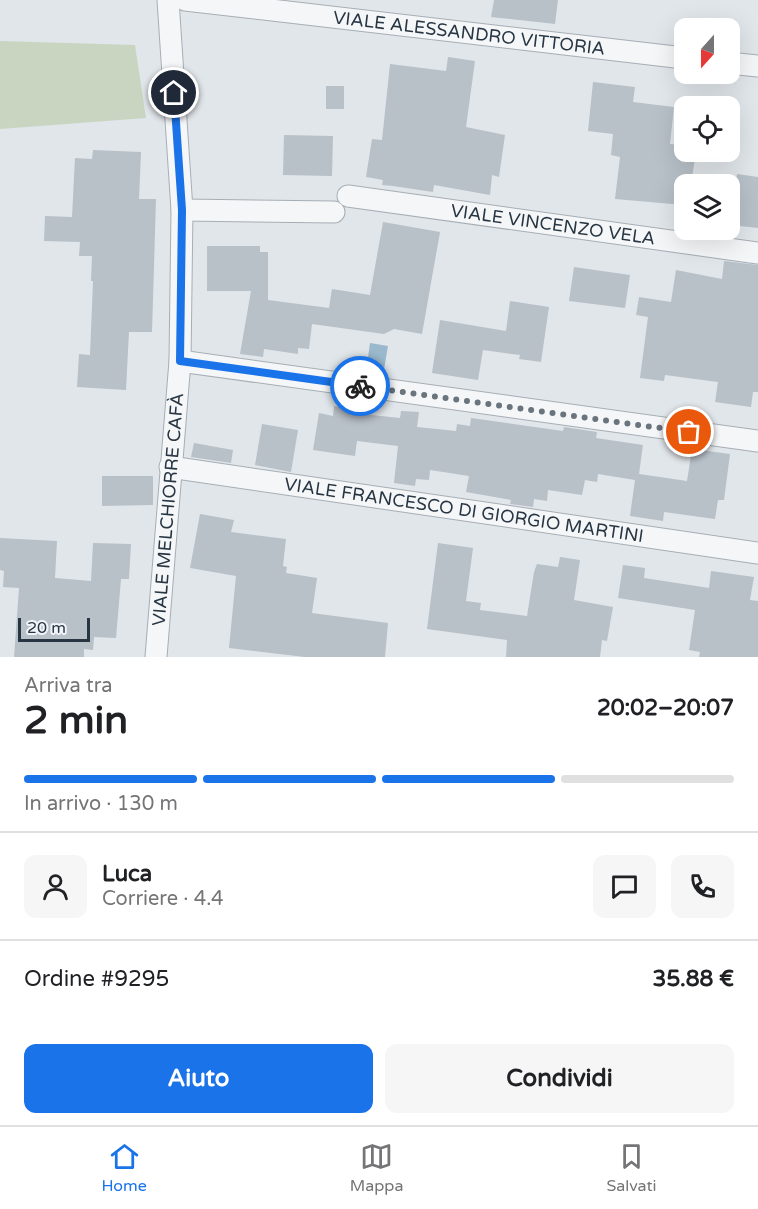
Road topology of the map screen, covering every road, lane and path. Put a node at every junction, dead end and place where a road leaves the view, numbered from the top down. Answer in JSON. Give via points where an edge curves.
{"nodes":[{"id":1,"x":168,"y":0,"type":"edge"},
{"id":2,"x":185,"y":0,"type":"edge"},
{"id":3,"x":674,"y":56,"type":"edge"},
{"id":4,"x":740,"y":64,"type":"edge"},
{"id":5,"x":758,"y":66,"type":"edge"},
{"id":6,"x":348,"y":196,"type":"dead end"},
{"id":7,"x":182,"y":210,"type":"junction"},
{"id":8,"x":334,"y":212,"type":"dead end"},
{"id":9,"x":758,"y":253,"type":"edge"},
{"id":10,"x":180,"y":361,"type":"junction"},
{"id":11,"x":758,"y":441,"type":"edge"},
{"id":12,"x":170,"y":467,"type":"junction"},
{"id":13,"x":758,"y":553,"type":"edge"},
{"id":14,"x":156,"y":657,"type":"edge"}],
"edges":[{"from":1,"to":7,"type":"street","name":"VIALE MELCHIORRE CAFÀ"},
{"from":2,"to":3,"type":"street","name":"VIALE ALESSANDRO VITTORIA"},
{"from":4,"to":5,"type":"street"},
{"from":6,"to":9,"type":"street","name":"VIALE VINCENZO VELA"},
{"from":7,"to":8,"type":"street"},
{"from":7,"to":10,"type":"street","name":"VIALE MELCHIORRE CAFÀ"},
{"from":10,"to":11,"type":"street"},
{"from":10,"to":12,"type":"street","name":"VIALE MELCHIORRE CAFÀ"},
{"from":12,"to":13,"type":"street","name":"VIALE FRANCESCO DI GIORGIO MARTINI"},
{"from":12,"to":14,"type":"street","name":"VIALE MELCHIORRE CAFÀ"}]}
